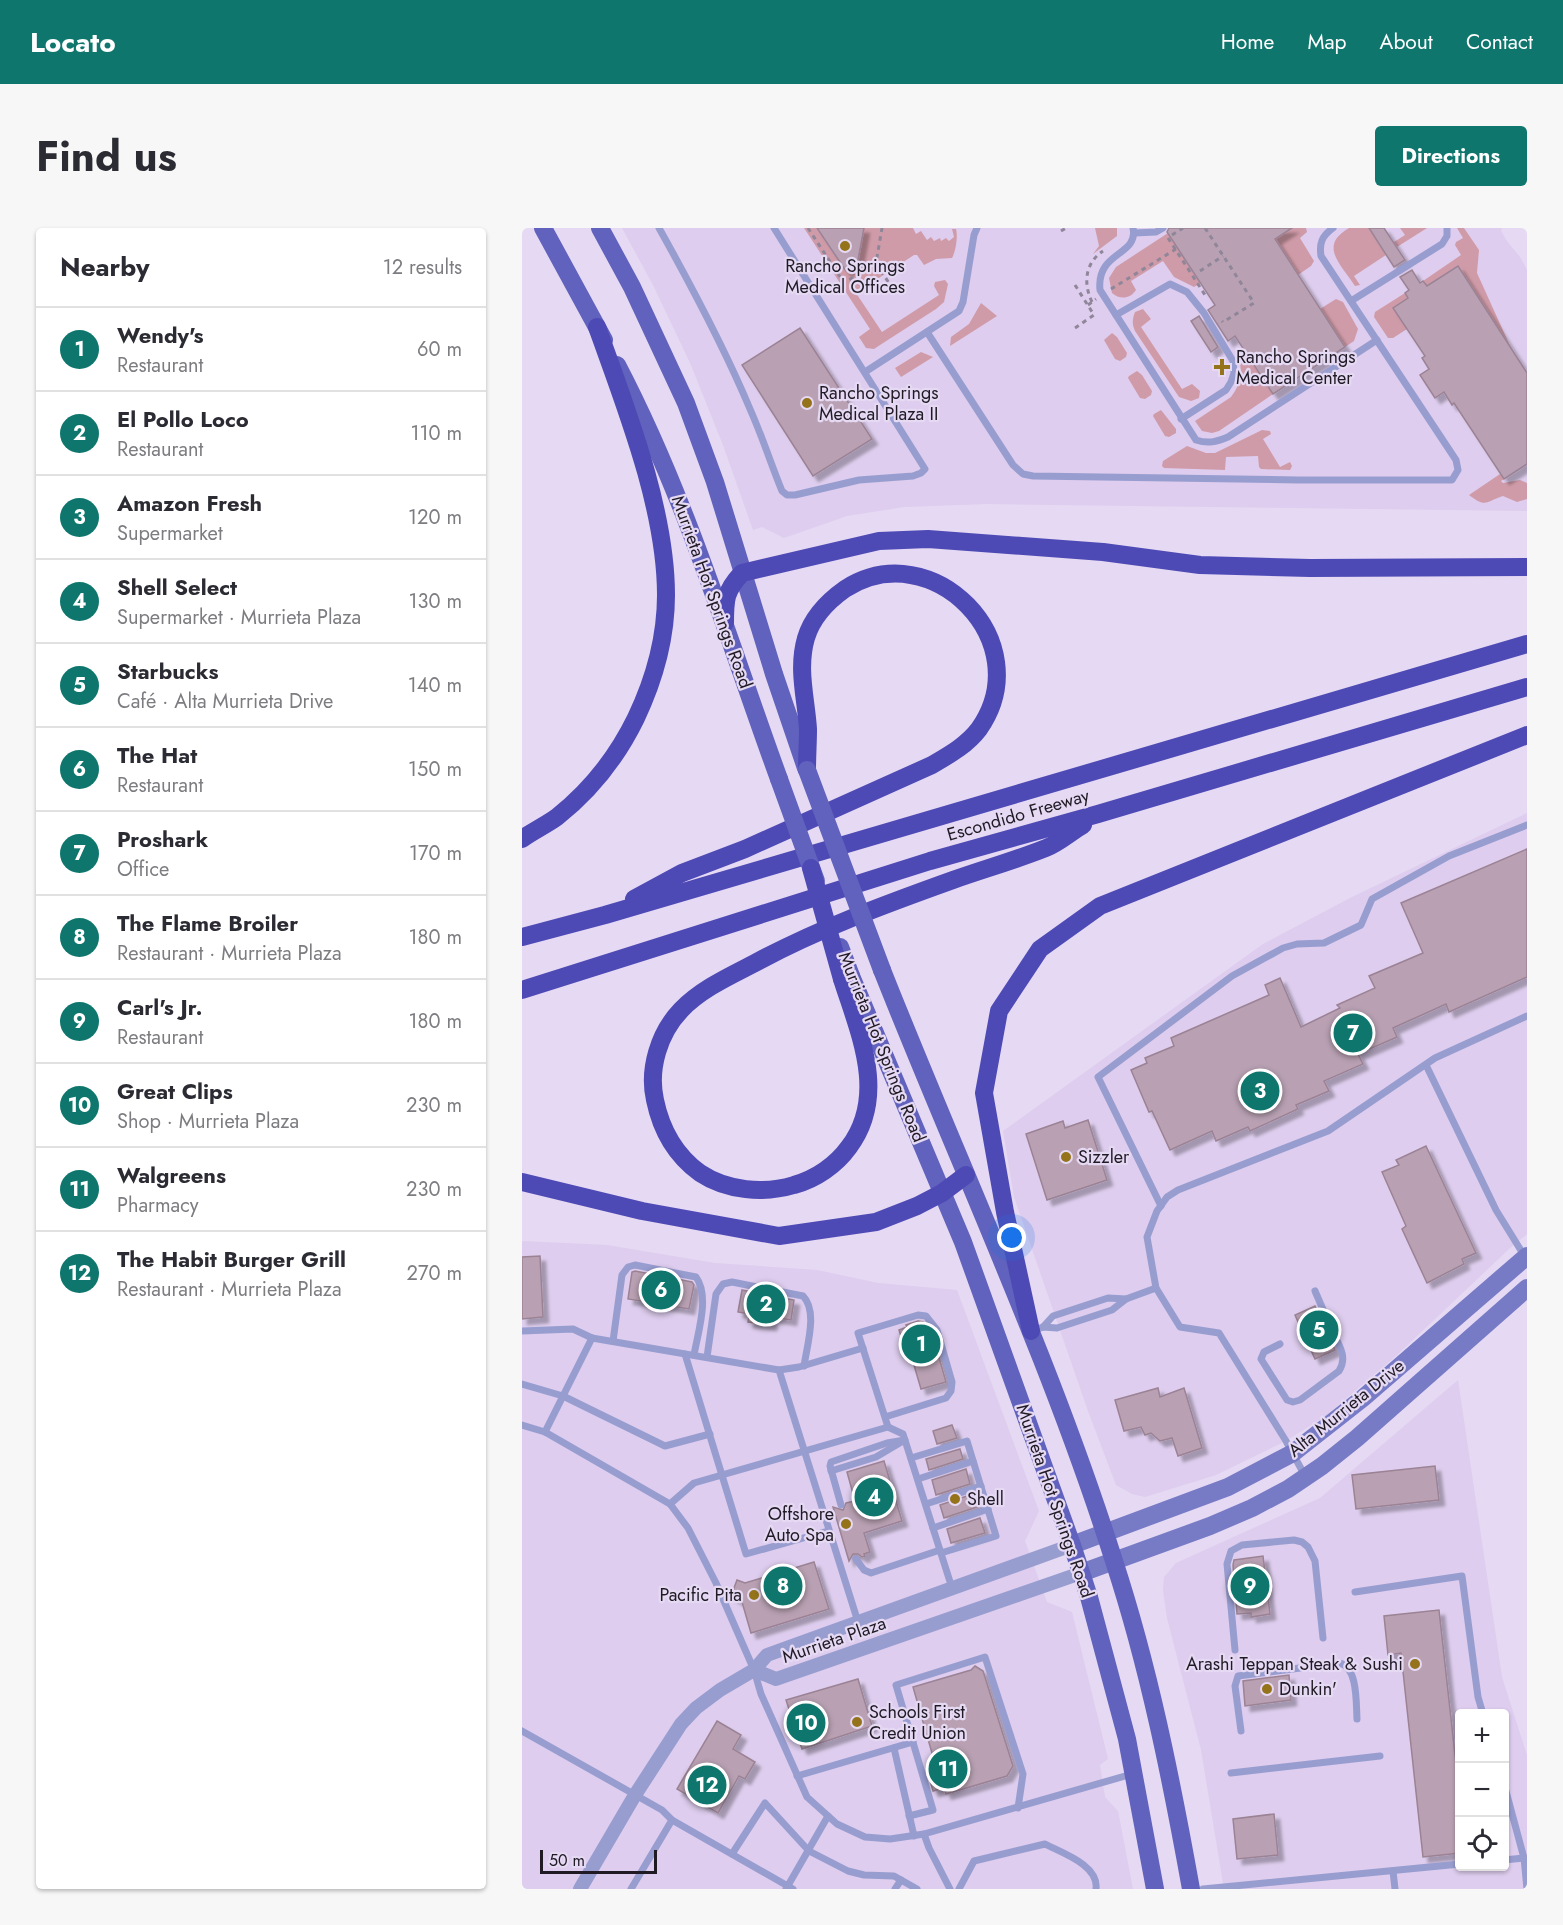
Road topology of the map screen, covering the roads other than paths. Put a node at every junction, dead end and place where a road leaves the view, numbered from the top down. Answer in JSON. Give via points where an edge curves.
{"nodes":[{"id":1,"x":543,"y":228,"type":"edge"},
{"id":2,"x":600,"y":228,"type":"edge"},
{"id":3,"x":659,"y":228,"type":"edge"},
{"id":4,"x":774,"y":228,"type":"edge"},
{"id":5,"x":977,"y":228,"type":"edge"},
{"id":6,"x":1163,"y":228,"type":"edge"},
{"id":7,"x":1333,"y":228,"type":"edge"},
{"id":8,"x":1447,"y":228,"type":"edge"},
{"id":9,"x":1134,"y":230,"type":"edge"},
{"id":10,"x":1351,"y":301,"type":"junction"},
{"id":11,"x":1116,"y":315,"type":"junction"},
{"id":12,"x":597,"y":327,"type":"junction"},
{"id":13,"x":927,"y":332,"type":"junction"},
{"id":14,"x":1377,"y":340,"type":"junction"},
{"id":15,"x":865,"y":372,"type":"junction"},
{"id":16,"x":1181,"y":419,"type":"junction"},
{"id":17,"x":1527,"y":567,"type":"edge"},
{"id":18,"x":742,"y":573,"type":"junction"},
{"id":19,"x":724,"y":624,"type":"junction"},
{"id":20,"x":1527,"y":644,"type":"edge"},
{"id":21,"x":1527,"y":687,"type":"edge"},
{"id":22,"x":1527,"y":735,"type":"edge"},
{"id":23,"x":807,"y":770,"type":"junction"},
{"id":24,"x":1098,"y":814,"type":"junction"},
{"id":25,"x":1527,"y":825,"type":"edge"},
{"id":26,"x":522,"y":839,"type":"edge"},
{"id":27,"x":811,"y":868,"type":"joint"},
{"id":28,"x":605,"y":915,"type":"junction"},
{"id":29,"x":522,"y":938,"type":"edge"},
{"id":30,"x":846,"y":978,"type":"junction"},
{"id":31,"x":522,"y":990,"type":"edge"},
{"id":32,"x":1527,"y":1016,"type":"edge"},
{"id":33,"x":1426,"y":1065,"type":"junction"},
{"id":34,"x":966,"y":1175,"type":"junction"},
{"id":35,"x":522,"y":1182,"type":"edge"},
{"id":36,"x":942,"y":1193,"type":"junction"},
{"id":37,"x":1161,"y":1206,"type":"junction"},
{"id":38,"x":1526,"y":1257,"type":"edge"},
{"id":39,"x":1156,"y":1288,"type":"junction"},
{"id":40,"x":1527,"y":1288,"type":"edge"},
{"id":41,"x":1315,"y":1291,"type":"dead end"},
{"id":42,"x":1126,"y":1299,"type":"junction"},
{"id":43,"x":1328,"y":1321,"type":"dead end"},
{"id":44,"x":1037,"y":1329,"type":"junction"},
{"id":45,"x":522,"y":1331,"type":"edge"},
{"id":46,"x":1332,"y":1331,"type":"dead end"},
{"id":47,"x":592,"y":1338,"type":"junction"},
{"id":48,"x":613,"y":1341,"type":"junction"},
{"id":49,"x":1280,"y":1344,"type":"dead end"},
{"id":50,"x":863,"y":1348,"type":"junction"},
{"id":51,"x":685,"y":1354,"type":"junction"},
{"id":52,"x":694,"y":1355,"type":"junction"},
{"id":53,"x":707,"y":1357,"type":"junction"},
{"id":54,"x":804,"y":1366,"type":"junction"},
{"id":55,"x":779,"y":1370,"type":"junction"},
{"id":56,"x":522,"y":1384,"type":"edge"},
{"id":57,"x":563,"y":1396,"type":"junction"},
{"id":58,"x":885,"y":1417,"type":"junction"},
{"id":59,"x":522,"y":1425,"type":"edge"},
{"id":60,"x":888,"y":1427,"type":"junction"},
{"id":61,"x":545,"y":1432,"type":"junction"},
{"id":62,"x":710,"y":1434,"type":"junction"},
{"id":63,"x":905,"y":1440,"type":"junction"},
{"id":64,"x":804,"y":1452,"type":"junction"},
{"id":65,"x":1293,"y":1453,"type":"junction"},
{"id":66,"x":911,"y":1458,"type":"junction"},
{"id":67,"x":973,"y":1461,"type":"junction"},
{"id":68,"x":722,"y":1475,"type":"junction"},
{"id":69,"x":1306,"y":1478,"type":"junction"},
{"id":70,"x":918,"y":1479,"type":"junction"},
{"id":71,"x":981,"y":1486,"type":"junction"},
{"id":72,"x":670,"y":1504,"type":"junction"},
{"id":73,"x":926,"y":1504,"type":"junction"},
{"id":74,"x":841,"y":1505,"type":"dead end"},
{"id":75,"x":988,"y":1509,"type":"junction"},
{"id":76,"x":933,"y":1528,"type":"junction"},
{"id":77,"x":828,"y":1531,"type":"junction"},
{"id":78,"x":1105,"y":1533,"type":"junction"},
{"id":79,"x":1072,"y":1545,"type":"junction"},
{"id":80,"x":941,"y":1552,"type":"junction"},
{"id":81,"x":856,"y":1559,"type":"dead end"},
{"id":82,"x":1114,"y":1561,"type":"junction"},
{"id":83,"x":1081,"y":1573,"type":"junction"},
{"id":84,"x":952,"y":1588,"type":"junction"},
{"id":85,"x":1355,"y":1592,"type":"dead end"},
{"id":86,"x":858,"y":1622,"type":"junction"},
{"id":87,"x":1323,"y":1638,"type":"dead end"},
{"id":88,"x":1235,"y":1650,"type":"dead end"},
{"id":89,"x":754,"y":1670,"type":"junction"},
{"id":90,"x":1482,"y":1709,"type":"edge"},
{"id":91,"x":1357,"y":1719,"type":"dead end"},
{"id":92,"x":522,"y":1731,"type":"edge"},
{"id":93,"x":1241,"y":1731,"type":"dead end"},
{"id":94,"x":913,"y":1742,"type":"junction"},
{"id":95,"x":894,"y":1748,"type":"junction"},
{"id":96,"x":1380,"y":1756,"type":"dead end"},
{"id":97,"x":1134,"y":1773,"type":"junction"},
{"id":98,"x":1231,"y":1773,"type":"dead end"},
{"id":99,"x":797,"y":1776,"type":"junction"},
{"id":100,"x":635,"y":1795,"type":"junction"},
{"id":101,"x":1509,"y":1802,"type":"edge"},
{"id":102,"x":1018,"y":1808,"type":"junction"},
{"id":103,"x":828,"y":1816,"type":"junction"},
{"id":104,"x":909,"y":1816,"type":"junction"},
{"id":105,"x":672,"y":1820,"type":"junction"},
{"id":106,"x":924,"y":1834,"type":"junction"},
{"id":107,"x":914,"y":1836,"type":"junction"},
{"id":108,"x":809,"y":1851,"type":"junction"},
{"id":109,"x":732,"y":1854,"type":"junction"},
{"id":110,"x":1524,"y":1858,"type":"junction"},
{"id":111,"x":1509,"y":1860,"type":"edge"},
{"id":112,"x":1455,"y":1864,"type":"edge"},
{"id":113,"x":1393,"y":1870,"type":"junction"},
{"id":114,"x":901,"y":1880,"type":"junction"},
{"id":115,"x":789,"y":1888,"type":"edge"},
{"id":116,"x":580,"y":1889,"type":"edge"},
{"id":117,"x":631,"y":1889,"type":"edge"},
{"id":118,"x":895,"y":1889,"type":"edge"},
{"id":119,"x":917,"y":1889,"type":"edge"},
{"id":120,"x":950,"y":1889,"type":"edge"},
{"id":121,"x":958,"y":1889,"type":"edge"},
{"id":122,"x":1096,"y":1889,"type":"edge"},
{"id":123,"x":1155,"y":1889,"type":"edge"},
{"id":124,"x":1191,"y":1889,"type":"edge"},
{"id":125,"x":1203,"y":1889,"type":"edge"},
{"id":126,"x":1395,"y":1889,"type":"edge"},
{"id":127,"x":1527,"y":1889,"type":"edge"}],
"edges":[{"from":1,"to":12,"type":"main road","name":"Murrieta Hot Springs Road"},
{"from":2,"to":18,"type":"main road","name":"Murrieta Hot Springs Road","via":[[686,403]]},
{"from":3,"to":15,"type":"lane","via":[[702,306],[787,495],[859,480],[914,476],[925,469]]},
{"from":4,"to":15,"type":"lane"},
{"from":5,"to":13,"type":"lane","via":[[963,302],[952,316]]},
{"from":6,"to":9,"type":"lane","via":[[1156,232]]},
{"from":7,"to":10,"type":"lane","via":[[1320,245],[1321,256]]},
{"from":8,"to":10,"type":"lane","via":[[1442,243]]},
{"from":9,"to":11,"type":"lane","via":[[1127,248],[1101,270],[1102,295]]},
{"from":10,"to":14,"type":"lane"},
{"from":11,"to":16,"type":"lane"},
{"from":11,"to":16,"type":"lane","via":[[1170,284],[1187,292],[1209,321],[1233,361],[1232,382]]},
{"from":12,"to":19,"type":"main road","name":"Murrieta Hot Springs Road","via":[[665,464]]},
{"from":12,"to":26,"type":"highway","via":[[633,430],[662,545],[666,596],[661,649],[646,696],[609,763],[594,783],[556,817]]},
{"from":13,"to":14,"type":"lane","via":[[1013,465],[1023,474],[1452,480],[1458,470],[1456,460]]},
{"from":13,"to":15,"type":"lane"},
{"from":14,"to":16,"type":"lane","via":[[1216,442],[1196,440]]},
{"from":17,"to":18,"type":"highway","via":[[1200,565],[1103,552],[927,539],[879,541]]},
{"from":18,"to":19,"type":"highway","via":[[725,599]]},
{"from":18,"to":23,"type":"main road","name":"Murrieta Hot Springs Road"},
{"from":19,"to":27,"type":"main road","name":"Murrieta Hot Springs Road","bridge":true},
{"from":20,"to":28,"type":"highway","name":"Escondido Freeway"},
{"from":21,"to":24,"type":"highway","name":"Escondido Freeway"},
{"from":22,"to":44,"type":"highway","via":[[1100,906],[1040,950],[999,1011],[984,1093],[1005,1212]]},
{"from":23,"to":28,"type":"highway","via":[[808,728],[801,665],[806,636],[826,604],[854,584],[886,575],[907,575],[955,592],[984,626],[992,642],[998,674],[991,706],[969,739],[932,765],[682,873]]},
{"from":23,"to":34,"type":"main road","name":"Murrieta Hot Springs Road","bridge":true,"via":[[882,970]]},
{"from":24,"to":30,"type":"highway","via":[[1048,848],[847,919],[769,955],[706,989],[682,1009],[661,1040],[652,1077],[653,1094],[664,1131],[674,1148],[701,1173],[725,1185],[760,1191],[779,1189],[822,1172],[853,1142],[865,1114],[869,1082]]},
{"from":24,"to":31,"type":"highway","name":"Escondido Freeway","via":[[930,861]]},
{"from":25,"to":37,"type":"lane","via":[[1449,856],[1372,899],[1360,925],[1324,943],[1283,948],[1232,976],[1098,1077]]},
{"from":27,"to":30,"type":"highway","bridge":true},
{"from":28,"to":29,"type":"highway","name":"Escondido Freeway"},
{"from":30,"to":36,"type":"main road","name":"Murrieta Hot Springs Road"},
{"from":32,"to":33,"type":"lane"},
{"from":33,"to":37,"type":"lane","via":[[1328,1131],[1178,1190]]},
{"from":33,"to":38,"type":"lane","via":[[1496,1210]]},
{"from":34,"to":36,"type":"highway"},
{"from":34,"to":44,"type":"main road","name":"Murrieta Hot Springs Road"},
{"from":35,"to":36,"type":"highway","via":[[642,1211],[779,1236],[876,1222]]},
{"from":36,"to":79,"type":"main road","name":"Murrieta Hot Springs Road"},
{"from":37,"to":39,"type":"lane","via":[[1147,1237]]},
{"from":38,"to":65,"type":"street","name":"Alta Murrieta Drive"},
{"from":39,"to":42,"type":"lane"},
{"from":39,"to":65,"type":"lane","via":[[1180,1327],[1219,1333]]},
{"from":40,"to":69,"type":"street","name":"Alta Murrieta Drive","via":[[1358,1438]]},
{"from":41,"to":43,"type":"lane"},
{"from":42,"to":44,"type":"lane","via":[[1112,1310],[1057,1328]]},
{"from":42,"to":44,"type":"lane","via":[[1108,1298],[1064,1312]]},
{"from":44,"to":78,"type":"main road","name":"Murrieta Hot Springs Road"},
{"from":45,"to":47,"type":"lane","via":[[573,1329]]},
{"from":46,"to":49,"type":"lane","via":[[1344,1358],[1343,1365],[1300,1401],[1287,1400],[1261,1359],[1264,1352]]},
{"from":47,"to":48,"type":"lane"},
{"from":47,"to":57,"type":"lane"},
{"from":48,"to":51,"type":"lane"},
{"from":48,"to":52,"type":"lane","via":[[622,1275],[635,1265],[696,1277],[701,1284],[704,1294]]},
{"from":50,"to":54,"type":"lane"},
{"from":50,"to":58,"type":"lane"},
{"from":50,"to":58,"type":"lane","via":[[858,1333],[918,1314],[926,1316],[937,1330],[951,1391],[946,1398]]},
{"from":51,"to":52,"type":"lane"},
{"from":51,"to":62,"type":"lane"},
{"from":52,"to":53,"type":"lane"},
{"from":53,"to":54,"type":"lane","via":[[716,1294],[723,1284],[732,1282],[803,1296],[808,1301],[812,1312]]},
{"from":53,"to":55,"type":"lane"},
{"from":54,"to":55,"type":"lane"},
{"from":55,"to":64,"type":"lane"},
{"from":56,"to":57,"type":"lane"},
{"from":57,"to":61,"type":"lane"},
{"from":57,"to":62,"type":"lane","via":[[664,1446]]},
{"from":58,"to":60,"type":"lane"},
{"from":59,"to":61,"type":"lane"},
{"from":60,"to":63,"type":"lane","via":[[903,1434]]},
{"from":60,"to":64,"type":"lane"},
{"from":61,"to":72,"type":"lane"},
{"from":62,"to":68,"type":"lane"},
{"from":63,"to":66,"type":"lane"},
{"from":63,"to":74,"type":"lane","via":[[876,1457],[831,1471]]},
{"from":64,"to":68,"type":"lane"},
{"from":64,"to":77,"type":"lane"},
{"from":65,"to":69,"type":"lane"},
{"from":65,"to":78,"type":"street","name":"Alta Murrieta Drive","via":[[1228,1487]]},
{"from":66,"to":67,"type":"lane","via":[[967,1441]]},
{"from":66,"to":70,"type":"lane"},
{"from":67,"to":70,"type":"lane"},
{"from":67,"to":71,"type":"lane"},
{"from":68,"to":72,"type":"lane","via":[[694,1483]]},
{"from":68,"to":77,"type":"lane","via":[[746,1554]]},
{"from":69,"to":82,"type":"street","name":"Alta Murrieta Drive","via":[[1252,1508]]},
{"from":70,"to":73,"type":"lane"},
{"from":71,"to":73,"type":"lane"},
{"from":71,"to":75,"type":"lane"},
{"from":72,"to":89,"type":"lane","via":[[688,1528],[716,1583]]},
{"from":73,"to":76,"type":"lane"},
{"from":75,"to":76,"type":"lane"},
{"from":75,"to":80,"type":"lane","via":[[996,1536]]},
{"from":76,"to":80,"type":"lane"},
{"from":77,"to":86,"type":"lane"},
{"from":78,"to":79,"type":"street","name":"Alta Murrieta Drive"},
{"from":78,"to":82,"type":"main road","name":"Murrieta Hot Springs Road"},
{"from":79,"to":83,"type":"main road","name":"Murrieta Hot Springs Road"},
{"from":79,"to":84,"type":"street","name":"Murrieta Plaza"},
{"from":80,"to":81,"type":"lane","via":[[871,1572],[864,1570]]},
{"from":80,"to":84,"type":"lane"},
{"from":82,"to":83,"type":"street","name":"Alta Murrieta Drive"},
{"from":82,"to":124,"type":"main road","name":"Murrieta Hot Springs Road","via":[[1166,1752]]},
{"from":83,"to":89,"type":"street","name":"Murrieta Plaza","via":[[776,1679]]},
{"from":83,"to":97,"type":"main road","name":"Murrieta Hot Springs Road"},
{"from":84,"to":86,"type":"street","name":"Murrieta Plaza"},
{"from":85,"to":90,"type":"lane","via":[[1462,1576]]},
{"from":86,"to":89,"type":"street","name":"Murrieta Plaza","via":[[767,1655]]},
{"from":87,"to":88,"type":"lane","via":[[1315,1561],[1308,1547],[1294,1540],[1242,1545],[1231,1551],[1227,1564]]},
{"from":89,"to":99,"type":"lane"},
{"from":89,"to":100,"type":"street","via":[[696,1708],[681,1724]]},
{"from":91,"to":93,"type":"lane","via":[[1351,1671],[1339,1664],[1238,1676],[1235,1686]]},
{"from":92,"to":100,"type":"lane"},
{"from":94,"to":95,"type":"lane"},
{"from":94,"to":102,"type":"lane","via":[[896,1685],[985,1657],[1023,1774]]},
{"from":94,"to":104,"type":"lane","via":[[933,1810]]},
{"from":95,"to":99,"type":"lane"},
{"from":95,"to":104,"type":"lane"},
{"from":96,"to":98,"type":"lane"},
{"from":97,"to":102,"type":"lane"},
{"from":97,"to":123,"type":"main road","name":"Murrieta Hot Springs Road"},
{"from":99,"to":103,"type":"lane","via":[[807,1797]]},
{"from":100,"to":105,"type":"lane"},
{"from":100,"to":116,"type":"street"},
{"from":101,"to":110,"type":"lane"},
{"from":102,"to":106,"type":"lane"},
{"from":103,"to":107,"type":"lane","via":[[865,1838]]},
{"from":103,"to":108,"type":"lane"},
{"from":104,"to":107,"type":"lane"},
{"from":105,"to":109,"type":"lane"},
{"from":105,"to":117,"type":"lane"},
{"from":106,"to":107,"type":"lane"},
{"from":106,"to":120,"type":"lane"},
{"from":108,"to":109,"type":"lane","via":[[765,1803]]},
{"from":108,"to":114,"type":"lane","via":[[848,1871]]},
{"from":108,"to":115,"type":"lane"},
{"from":109,"to":115,"type":"lane"},
{"from":110,"to":111,"type":"lane"},
{"from":110,"to":127,"type":"lane"},
{"from":112,"to":113,"type":"lane"},
{"from":113,"to":125,"type":"lane"},
{"from":113,"to":126,"type":"lane"},
{"from":114,"to":118,"type":"lane"},
{"from":114,"to":119,"type":"lane"},
{"from":121,"to":122,"type":"lane","via":[[974,1861],[1045,1844],[1090,1871]]}]}
